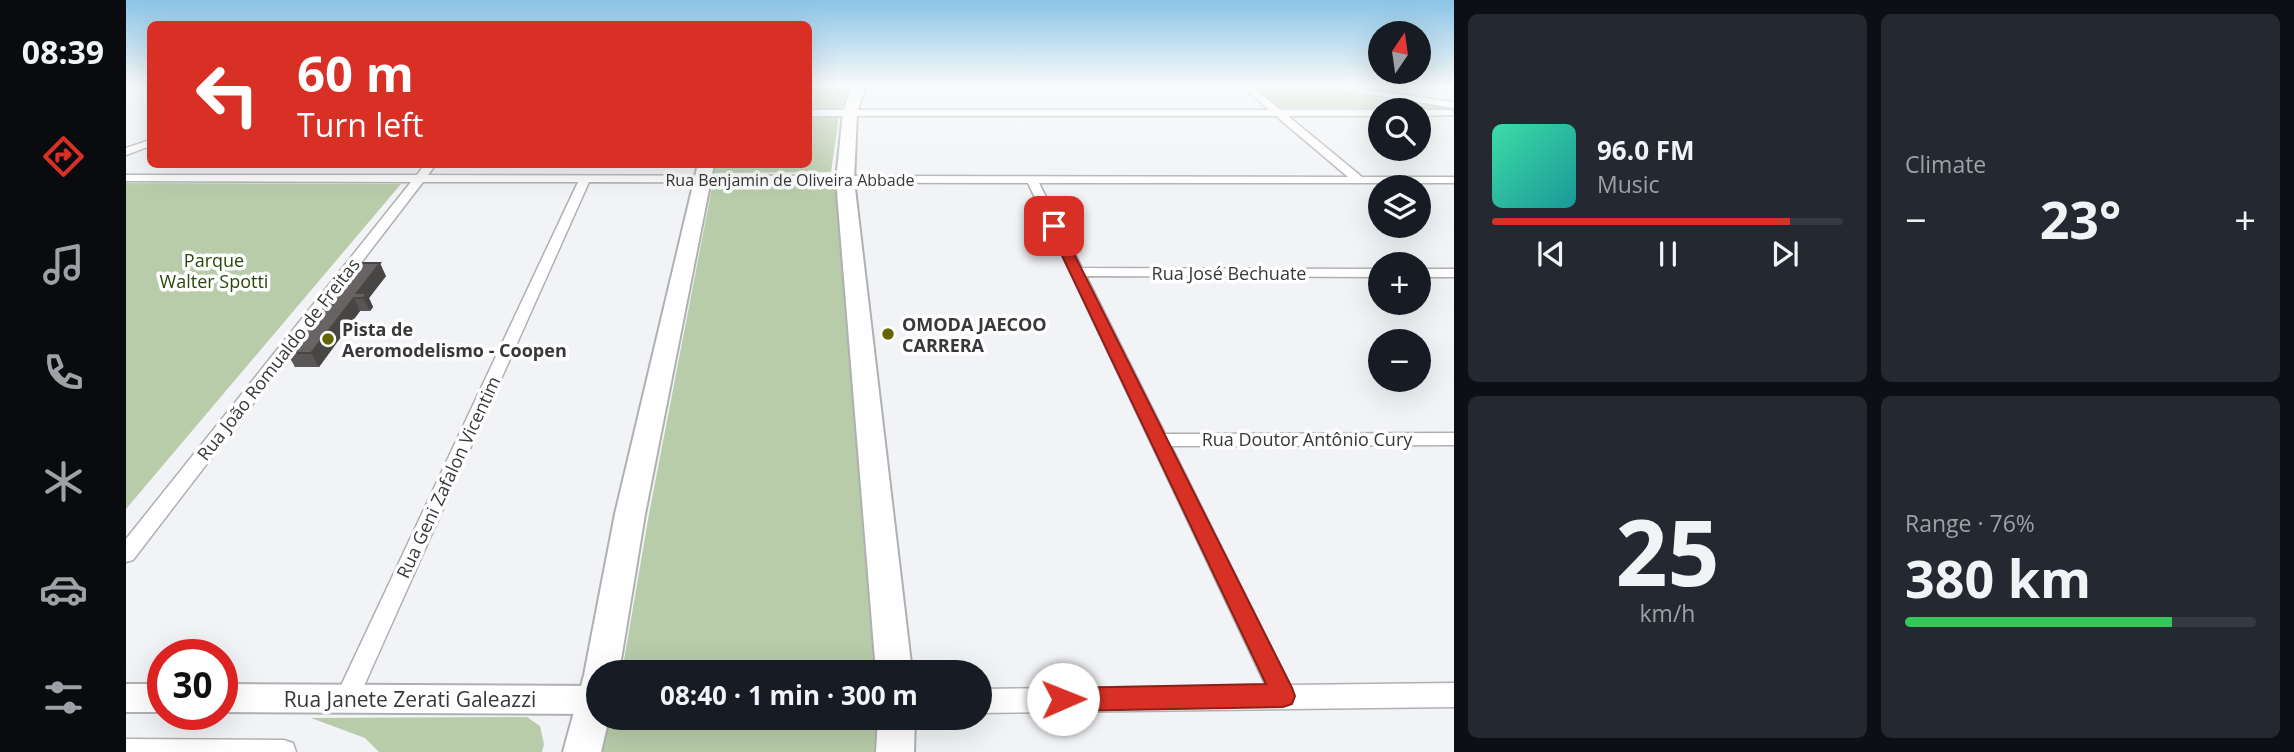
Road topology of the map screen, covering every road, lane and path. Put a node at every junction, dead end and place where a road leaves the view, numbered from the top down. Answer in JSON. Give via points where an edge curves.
{"nodes":[{"id":1,"x":849,"y":120,"type":"edge"},
{"id":2,"x":1287,"y":120,"type":"edge"},
{"id":3,"x":147,"y":144,"type":"edge"},
{"id":4,"x":126,"y":152,"type":"edge"},
{"id":5,"x":428,"y":168,"type":"edge"},
{"id":6,"x":704,"y":172,"type":"edge"},
{"id":7,"x":126,"y":178,"type":"edge"},
{"id":8,"x":1032,"y":179,"type":"junction"},
{"id":9,"x":419,"y":180,"type":"junction"},
{"id":10,"x":584,"y":180,"type":"junction"},
{"id":11,"x":845,"y":180,"type":"junction"},
{"id":12,"x":1359,"y":180,"type":"junction"},
{"id":13,"x":1451,"y":182,"type":"edge"},
{"id":14,"x":1077,"y":272,"type":"junction"},
{"id":15,"x":1368,"y":273,"type":"edge"},
{"id":16,"x":1431,"y":273,"type":"edge"},
{"id":17,"x":1454,"y":273,"type":"edge"},
{"id":18,"x":1454,"y":439,"type":"edge"},
{"id":19,"x":1160,"y":440,"type":"junction"},
{"id":20,"x":126,"y":554,"type":"edge"},
{"id":21,"x":603,"y":660,"type":"edge"},
{"id":22,"x":893,"y":660,"type":"edge"},
{"id":23,"x":586,"y":689,"type":"edge"},
{"id":24,"x":1454,"y":695,"type":"edge"},
{"id":25,"x":1283,"y":696,"type":"junction"},
{"id":26,"x":126,"y":698,"type":"edge"},
{"id":27,"x":147,"y":698,"type":"edge"},
{"id":28,"x":238,"y":698,"type":"edge"},
{"id":29,"x":347,"y":698,"type":"junction"},
{"id":30,"x":992,"y":701,"type":"edge"},
{"id":31,"x":588,"y":730,"type":"edge"},
{"id":32,"x":896,"y":730,"type":"edge"},
{"id":33,"x":126,"y":751,"type":"edge"},
{"id":34,"x":284,"y":752,"type":"edge"},
{"id":35,"x":582,"y":752,"type":"edge"},
{"id":36,"x":895,"y":752,"type":"edge"}],
"edges":[{"from":1,"to":11,"type":"main road"},
{"from":2,"to":12,"type":"street"},
{"from":3,"to":4,"type":"street"},
{"from":5,"to":9,"type":"street","name":"Rua João Romualdo de Freitas"},
{"from":6,"to":10,"type":"street","name":"Rua Benjamin de Oliveira Abbade"},
{"from":6,"to":11,"type":"street","name":"Rua Benjamin de Oliveira Abbade"},
{"from":6,"to":21,"type":"main road"},
{"from":7,"to":9,"type":"street","name":"Rua Benjamin de Oliveira Abbade"},
{"from":8,"to":11,"type":"street","name":"Rua Benjamin de Oliveira Abbade"},
{"from":8,"to":12,"type":"street","name":"Rua Benjamin de Oliveira Abbade"},
{"from":8,"to":14,"type":"street"},
{"from":9,"to":10,"type":"street","name":"Rua Benjamin de Oliveira Abbade"},
{"from":9,"to":20,"type":"street","name":"Rua João Romualdo de Freitas"},
{"from":10,"to":29,"type":"street","name":"Rua Geni Zafalon Vicentim"},
{"from":11,"to":22,"type":"main road"},
{"from":12,"to":13,"type":"street","name":"Rua Benjamin de Oliveira Abbade"},
{"from":14,"to":15,"type":"street","name":"Rua José Bechuate"},
{"from":14,"to":19,"type":"street"},
{"from":16,"to":17,"type":"street"},
{"from":18,"to":19,"type":"street","name":"Rua Doutor Antônio Cury"},
{"from":19,"to":25,"type":"street"},
{"from":23,"to":29,"type":"street","name":"Rua Janete Zerati Galeazzi"},
{"from":24,"to":25,"type":"street"},
{"from":25,"to":30,"type":"street"},
{"from":26,"to":27,"type":"street"},
{"from":28,"to":29,"type":"street","name":"Rua Janete Zerati Galeazzi"},
{"from":31,"to":35,"type":"main road"},
{"from":32,"to":36,"type":"main road"},
{"from":33,"to":34,"type":"street"}]}
